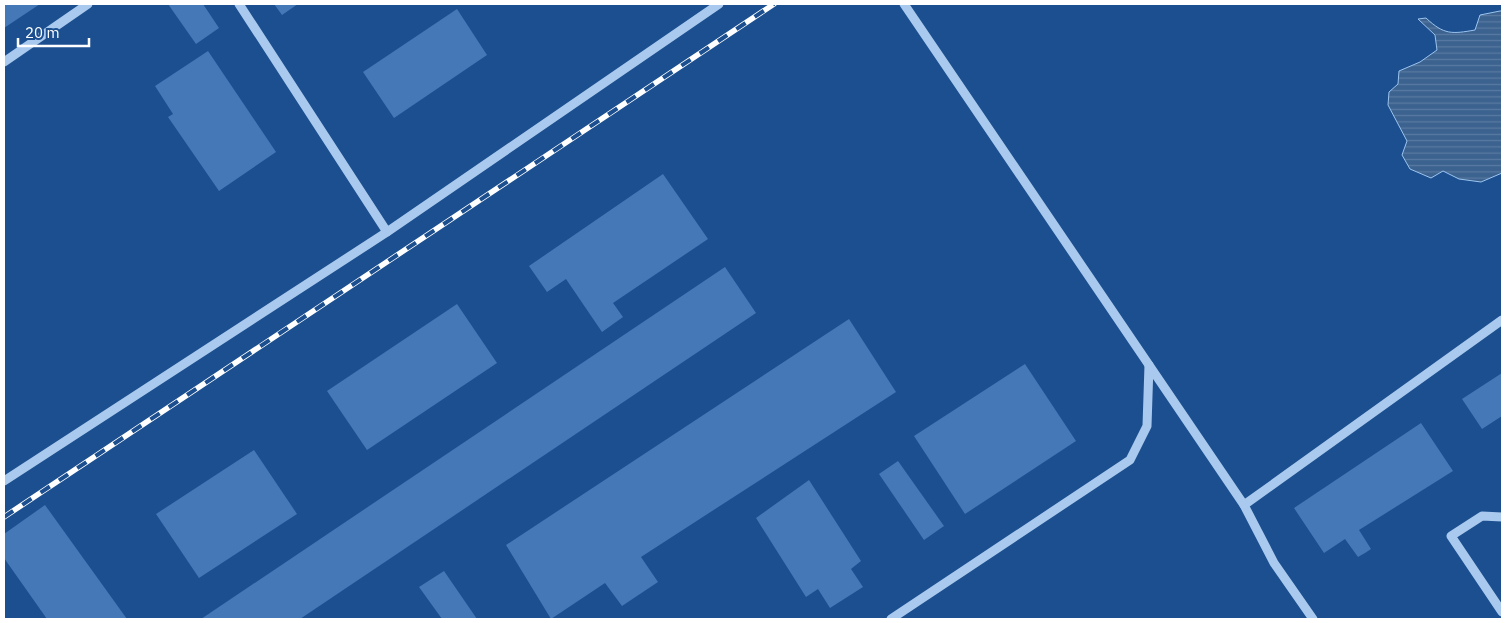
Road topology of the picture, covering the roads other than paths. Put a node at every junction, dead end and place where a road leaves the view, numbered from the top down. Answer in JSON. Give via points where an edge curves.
{"nodes":[{"id":1,"x":88,"y":4,"type":"edge"},
{"id":2,"x":239,"y":4,"type":"edge"},
{"id":3,"x":719,"y":4,"type":"edge"},
{"id":4,"x":904,"y":4,"type":"edge"},
{"id":5,"x":4,"y":62,"type":"edge"},
{"id":6,"x":387,"y":232,"type":"junction"},
{"id":7,"x":1502,"y":320,"type":"edge"},
{"id":8,"x":1149,"y":365,"type":"junction"},
{"id":9,"x":4,"y":481,"type":"edge"},
{"id":10,"x":1244,"y":505,"type":"junction"},
{"id":11,"x":1502,"y":517,"type":"edge"},
{"id":12,"x":1502,"y":612,"type":"edge"},
{"id":13,"x":891,"y":619,"type":"edge"},
{"id":14,"x":1313,"y":619,"type":"edge"}],
"edges":[{"from":1,"to":5,"type":"lane"},
{"from":2,"to":6,"type":"lane"},
{"from":3,"to":6,"type":"lane"},
{"from":4,"to":8,"type":"lane"},
{"from":6,"to":9,"type":"lane"},
{"from":7,"to":10,"type":"lane"},
{"from":8,"to":10,"type":"lane"},
{"from":8,"to":13,"type":"lane","via":[[1147,426],[1130,460]]},
{"from":10,"to":14,"type":"lane","via":[[1274,563]]},
{"from":11,"to":12,"type":"lane","via":[[1482,516],[1452,536]]}]}
